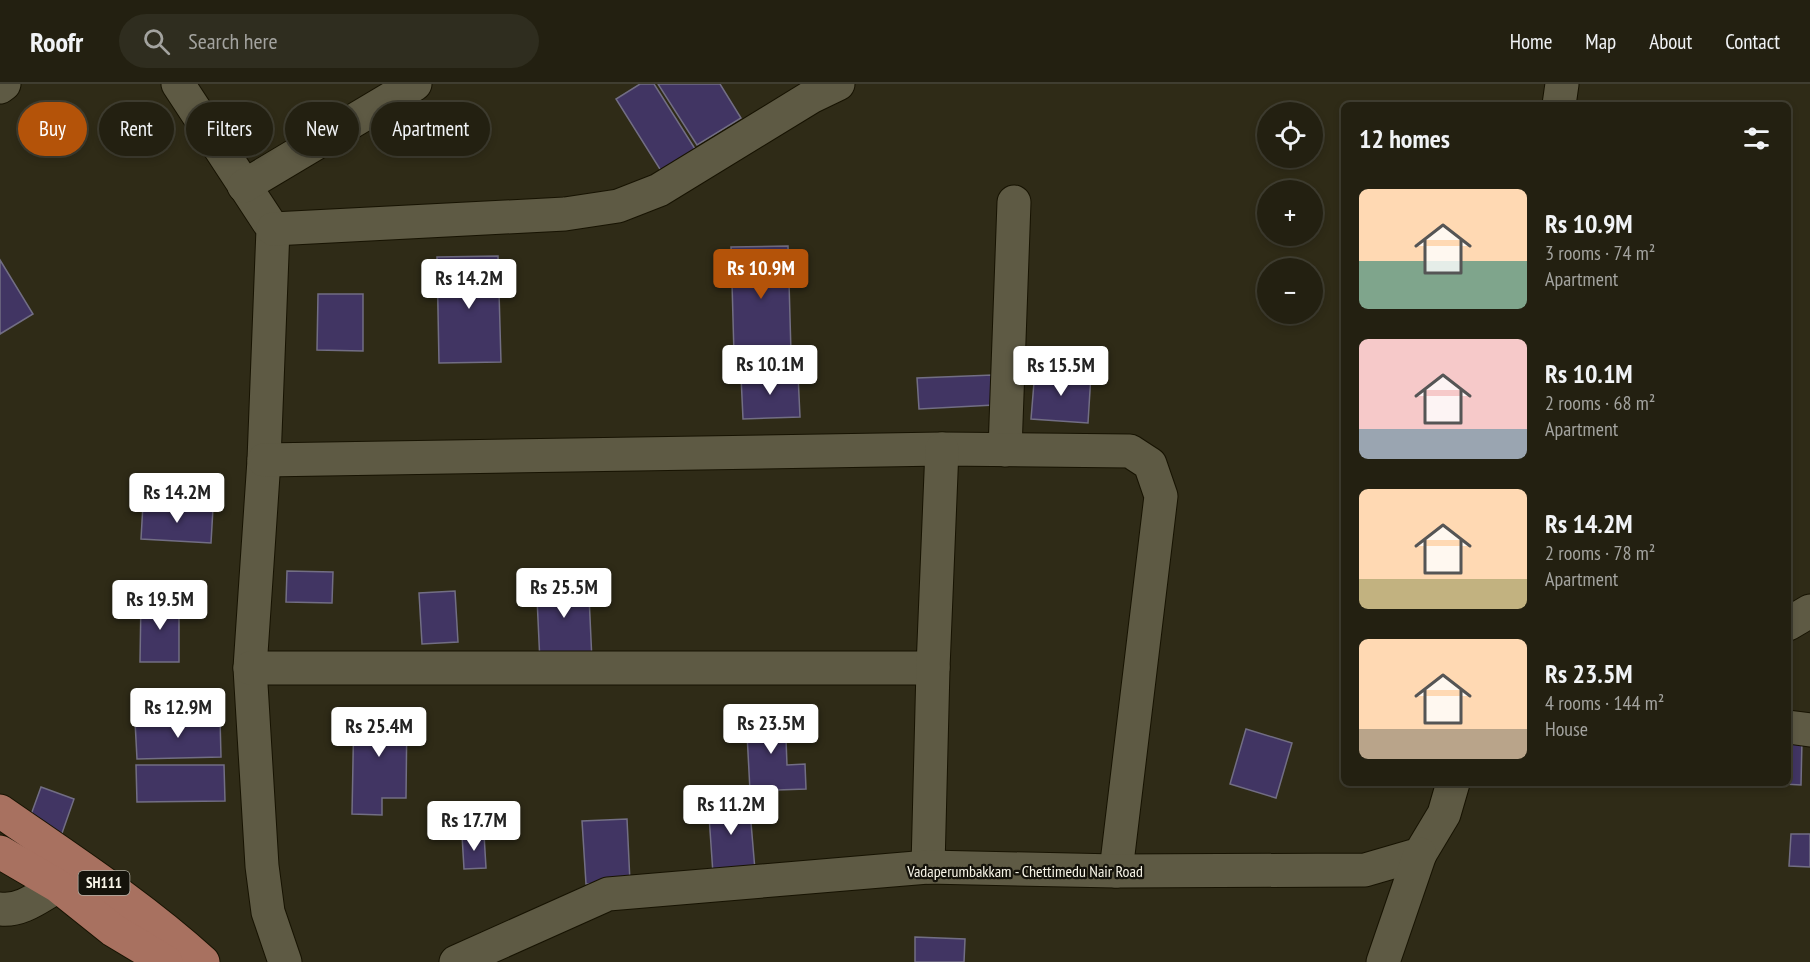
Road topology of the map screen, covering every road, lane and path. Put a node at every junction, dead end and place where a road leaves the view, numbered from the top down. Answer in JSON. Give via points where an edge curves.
{"nodes":[{"id":1,"x":4,"y":84,"type":"edge"},
{"id":2,"x":178,"y":84,"type":"edge"},
{"id":3,"x":415,"y":84,"type":"edge"},
{"id":4,"x":838,"y":84,"type":"edge"},
{"id":5,"x":1562,"y":84,"type":"edge"},
{"id":6,"x":0,"y":87,"type":"edge"},
{"id":7,"x":1559,"y":102,"type":"edge"},
{"id":8,"x":244,"y":186,"type":"junction"},
{"id":9,"x":1014,"y":202,"type":"dead end"},
{"id":10,"x":273,"y":229,"type":"junction"},
{"id":11,"x":942,"y":448,"type":"junction"},
{"id":12,"x":1005,"y":450,"type":"junction"},
{"id":13,"x":264,"y":460,"type":"junction"},
{"id":14,"x":1810,"y":612,"type":"edge"},
{"id":15,"x":1791,"y":622,"type":"edge"},
{"id":16,"x":250,"y":668,"type":"junction"},
{"id":17,"x":933,"y":668,"type":"junction"},
{"id":18,"x":1791,"y":727,"type":"edge"},
{"id":19,"x":1810,"y":729,"type":"edge"},
{"id":20,"x":1452,"y":786,"type":"edge"},
{"id":21,"x":0,"y":811,"type":"edge"},
{"id":22,"x":0,"y":852,"type":"edge"},
{"id":23,"x":1420,"y":854,"type":"junction"},
{"id":24,"x":928,"y":867,"type":"junction"},
{"id":25,"x":1116,"y":872,"type":"junction"},
{"id":26,"x":58,"y":886,"type":"junction"},
{"id":27,"x":0,"y":909,"type":"edge"},
{"id":28,"x":166,"y":962,"type":"edge"},
{"id":29,"x":203,"y":962,"type":"edge"},
{"id":30,"x":285,"y":962,"type":"edge"},
{"id":31,"x":456,"y":962,"type":"edge"},
{"id":32,"x":1383,"y":962,"type":"edge"}],
"edges":[{"from":1,"to":6,"type":"street"},
{"from":2,"to":8,"type":"street"},
{"from":3,"to":8,"type":"street"},
{"from":4,"to":10,"type":"street","via":[[659,190],[618,206],[565,214]]},
{"from":5,"to":7,"type":"street"},
{"from":8,"to":10,"type":"street"},
{"from":9,"to":12,"type":"street"},
{"from":10,"to":13,"type":"street"},
{"from":11,"to":12,"type":"street"},
{"from":11,"to":13,"type":"street"},
{"from":11,"to":17,"type":"street"},
{"from":12,"to":25,"type":"street","via":[[1130,451],[1150,464],[1161,496]]},
{"from":13,"to":16,"type":"street"},
{"from":14,"to":15,"type":"street"},
{"from":16,"to":17,"type":"street"},
{"from":16,"to":30,"type":"street","via":[[262,866],[268,912]]},
{"from":17,"to":24,"type":"street"},
{"from":18,"to":19,"type":"street"},
{"from":20,"to":23,"type":"street","via":[[1444,814]]},
{"from":21,"to":29,"type":"main road","number":"SH111","via":[[108,886]]},
{"from":22,"to":26,"type":"main road","number":"SH111"},
{"from":23,"to":25,"type":"street","name":"Vadaperumbakkam - Chettimedu Nair Road","via":[[1365,870]]},
{"from":23,"to":32,"type":"street"},
{"from":24,"to":25,"type":"street","name":"Vadaperumbakkam - Chettimedu Nair Road"},
{"from":24,"to":31,"type":"street","name":"Vadaperumbakkam - Chettimedu Nair Road","via":[[608,894]]},
{"from":26,"to":27,"type":"street","via":[[24,905]]},
{"from":26,"to":28,"type":"main road","number":"SH111","via":[[113,930]]}]}
